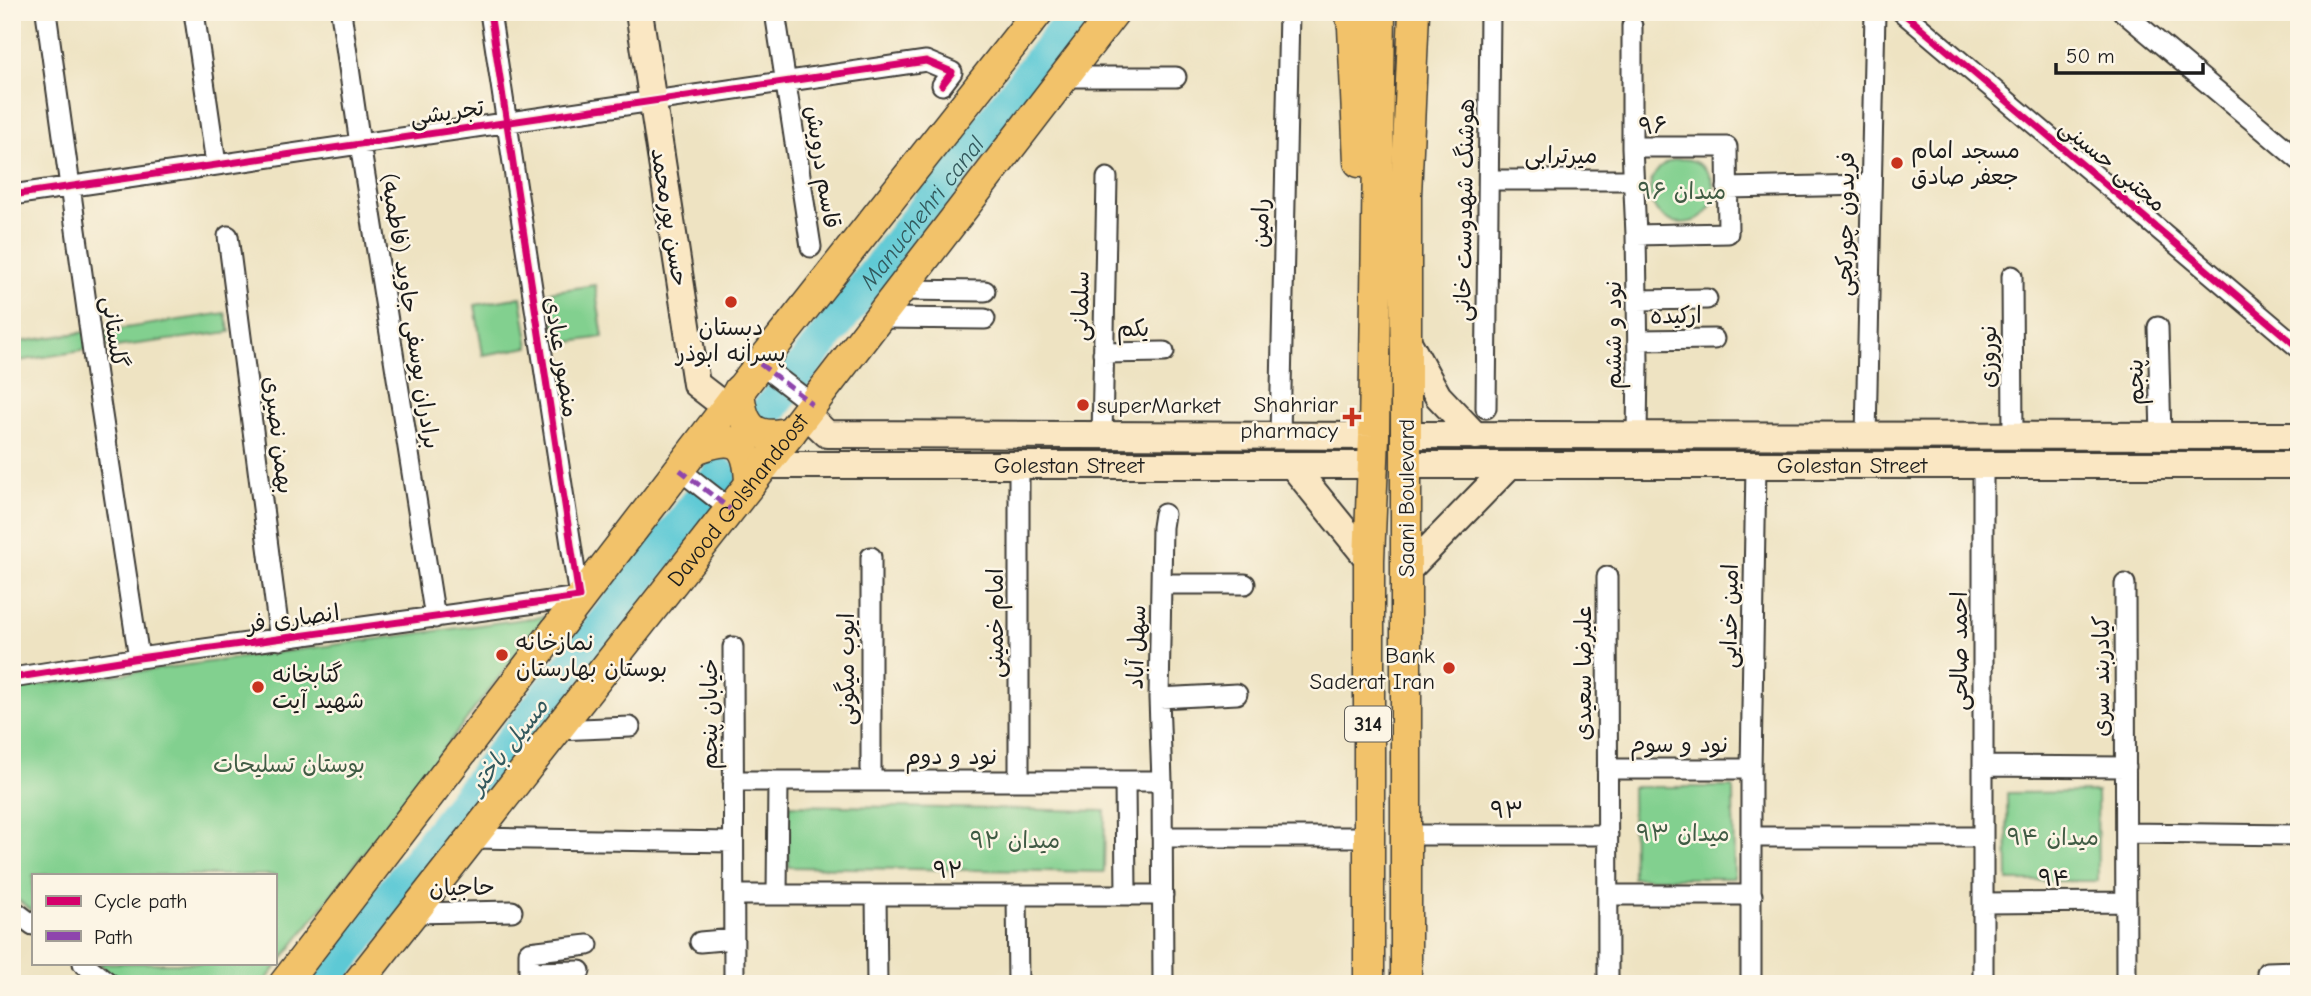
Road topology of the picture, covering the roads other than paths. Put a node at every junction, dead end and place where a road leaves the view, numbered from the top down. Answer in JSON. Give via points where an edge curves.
{"nodes":[{"id":1,"x":46,"y":12,"type":"edge"},
{"id":2,"x":194,"y":12,"type":"edge"},
{"id":3,"x":341,"y":12,"type":"edge"},
{"id":4,"x":490,"y":12,"type":"edge"},
{"id":5,"x":639,"y":12,"type":"edge"},
{"id":6,"x":775,"y":12,"type":"edge"},
{"id":7,"x":1018,"y":12,"type":"edge"},
{"id":8,"x":1038,"y":12,"type":"edge"},
{"id":9,"x":1114,"y":12,"type":"edge"},
{"id":10,"x":1289,"y":12,"type":"edge"},
{"id":11,"x":1350,"y":12,"type":"edge"},
{"id":12,"x":1380,"y":12,"type":"edge"},
{"id":13,"x":1414,"y":12,"type":"edge"},
{"id":14,"x":1422,"y":12,"type":"edge"},
{"id":15,"x":1490,"y":12,"type":"edge"},
{"id":16,"x":1875,"y":12,"type":"edge"},
{"id":17,"x":1902,"y":12,"type":"edge"},
{"id":18,"x":2123,"y":12,"type":"edge"},
{"id":19,"x":1632,"y":26,"type":"dead end"},
{"id":20,"x":1175,"y":76,"type":"dead end"},
{"id":21,"x":1065,"y":77,"type":"junction"},
{"id":22,"x":786,"y":81,"type":"junction"},
{"id":23,"x":1412,"y":84,"type":"junction"},
{"id":24,"x":942,"y":85,"type":"dead end"},
{"id":25,"x":652,"y":101,"type":"junction"},
{"id":26,"x":506,"y":122,"type":"junction"},
{"id":27,"x":359,"y":144,"type":"junction"},
{"id":28,"x":1632,"y":147,"type":"junction"},
{"id":29,"x":2299,"y":160,"type":"edge"},
{"id":30,"x":216,"y":164,"type":"junction"},
{"id":31,"x":1107,"y":178,"type":"dead end"},
{"id":32,"x":1490,"y":180,"type":"junction"},
{"id":33,"x":1633,"y":180,"type":"junction"},
{"id":34,"x":1871,"y":184,"type":"junction"},
{"id":35,"x":70,"y":186,"type":"junction"},
{"id":36,"x":1727,"y":188,"type":"junction"},
{"id":37,"x":12,"y":195,"type":"edge"},
{"id":38,"x":1636,"y":235,"type":"junction"},
{"id":39,"x":228,"y":236,"type":"dead end"},
{"id":40,"x":811,"y":247,"type":"dead end"},
{"id":41,"x":2012,"y":275,"type":"dead end"},
{"id":42,"x":818,"y":290,"type":"junction"},
{"id":43,"x":900,"y":290,"type":"junction"},
{"id":44,"x":985,"y":291,"type":"dead end"},
{"id":45,"x":1707,"y":299,"type":"dead end"},
{"id":46,"x":1637,"y":300,"type":"junction"},
{"id":47,"x":1375,"y":316,"type":"junction"},
{"id":48,"x":879,"y":318,"type":"junction"},
{"id":49,"x":985,"y":319,"type":"dead end"},
{"id":50,"x":2158,"y":327,"type":"dead end"},
{"id":51,"x":1406,"y":338,"type":"junction"},
{"id":52,"x":1714,"y":339,"type":"dead end"},
{"id":53,"x":1638,"y":340,"type":"junction"},
{"id":54,"x":2299,"y":348,"type":"edge"},
{"id":55,"x":1164,"y":352,"type":"dead end"},
{"id":56,"x":1103,"y":353,"type":"junction"},
{"id":57,"x":760,"y":364,"type":"junction"},
{"id":58,"x":733,"y":399,"type":"junction"},
{"id":59,"x":1486,"y":408,"type":"dead end"},
{"id":60,"x":803,"y":417,"type":"junction"},
{"id":61,"x":827,"y":434,"type":"junction"},
{"id":62,"x":1406,"y":435,"type":"junction"},
{"id":63,"x":1102,"y":436,"type":"junction"},
{"id":64,"x":1280,"y":436,"type":"junction"},
{"id":65,"x":1476,"y":436,"type":"junction"},
{"id":66,"x":1637,"y":436,"type":"junction"},
{"id":67,"x":1866,"y":436,"type":"junction"},
{"id":68,"x":2013,"y":436,"type":"junction"},
{"id":69,"x":2161,"y":436,"type":"junction"},
{"id":70,"x":2299,"y":436,"type":"edge"},
{"id":71,"x":1373,"y":450,"type":"junction"},
{"id":72,"x":687,"y":460,"type":"junction"},
{"id":73,"x":813,"y":464,"type":"junction"},
{"id":74,"x":1019,"y":464,"type":"junction"},
{"id":75,"x":1510,"y":464,"type":"junction"},
{"id":76,"x":1292,"y":465,"type":"junction"},
{"id":77,"x":1406,"y":465,"type":"junction"},
{"id":78,"x":1756,"y":465,"type":"junction"},
{"id":79,"x":1983,"y":465,"type":"junction"},
{"id":80,"x":2299,"y":465,"type":"edge"},
{"id":81,"x":758,"y":474,"type":"junction"},
{"id":82,"x":730,"y":509,"type":"junction"},
{"id":83,"x":1164,"y":514,"type":"dead end"},
{"id":84,"x":871,"y":557,"type":"dead end"},
{"id":85,"x":1369,"y":560,"type":"junction"},
{"id":86,"x":1406,"y":572,"type":"junction"},
{"id":87,"x":1607,"y":577,"type":"dead end"},
{"id":88,"x":1162,"y":584,"type":"junction"},
{"id":89,"x":1245,"y":584,"type":"dead end"},
{"id":90,"x":2124,"y":584,"type":"dead end"},
{"id":91,"x":579,"y":597,"type":"junction"},
{"id":92,"x":435,"y":618,"type":"junction"},
{"id":93,"x":280,"y":640,"type":"junction"},
{"id":94,"x":733,"y":647,"type":"dead end"},
{"id":95,"x":139,"y":658,"type":"junction"},
{"id":96,"x":12,"y":678,"type":"edge"},
{"id":97,"x":1237,"y":694,"type":"dead end"},
{"id":98,"x":1158,"y":698,"type":"junction"},
{"id":99,"x":630,"y":727,"type":"dead end"},
{"id":100,"x":557,"y":730,"type":"junction"},
{"id":101,"x":1983,"y":766,"type":"junction"},
{"id":102,"x":2126,"y":767,"type":"junction"},
{"id":103,"x":1607,"y":769,"type":"junction"},
{"id":104,"x":1751,"y":769,"type":"junction"},
{"id":105,"x":1125,"y":780,"type":"junction"},
{"id":106,"x":733,"y":781,"type":"junction"},
{"id":107,"x":778,"y":781,"type":"junction"},
{"id":108,"x":871,"y":781,"type":"junction"},
{"id":109,"x":1019,"y":781,"type":"junction"},
{"id":110,"x":1162,"y":781,"type":"junction"},
{"id":111,"x":2126,"y":833,"type":"junction"},
{"id":112,"x":1406,"y":835,"type":"junction"},
{"id":113,"x":1608,"y":835,"type":"junction"},
{"id":114,"x":2299,"y":835,"type":"edge"},
{"id":115,"x":1162,"y":837,"type":"junction"},
{"id":116,"x":1368,"y":837,"type":"junction"},
{"id":117,"x":1983,"y":837,"type":"junction"},
{"id":118,"x":473,"y":838,"type":"junction"},
{"id":119,"x":1751,"y":838,"type":"junction"},
{"id":120,"x":733,"y":842,"type":"junction"},
{"id":121,"x":734,"y":895,"type":"junction"},
{"id":122,"x":777,"y":895,"type":"junction"},
{"id":123,"x":876,"y":895,"type":"junction"},
{"id":124,"x":1017,"y":895,"type":"junction"},
{"id":125,"x":1126,"y":895,"type":"junction"},
{"id":126,"x":1163,"y":895,"type":"junction"},
{"id":127,"x":1608,"y":895,"type":"junction"},
{"id":128,"x":1752,"y":895,"type":"junction"},
{"id":129,"x":2126,"y":902,"type":"junction"},
{"id":130,"x":1983,"y":903,"type":"junction"},
{"id":131,"x":12,"y":909,"type":"edge"},
{"id":132,"x":512,"y":911,"type":"dead end"},
{"id":133,"x":414,"y":913,"type":"junction"},
{"id":134,"x":32,"y":924,"type":"edge"},
{"id":135,"x":734,"y":939,"type":"junction"},
{"id":136,"x":700,"y":942,"type":"dead end"},
{"id":137,"x":588,"y":945,"type":"dead end"},
{"id":138,"x":84,"y":964,"type":"edge"},
{"id":139,"x":580,"y":971,"type":"dead end"},
{"id":140,"x":2299,"y":971,"type":"edge"},
{"id":141,"x":2267,"y":972,"type":"dead end"},
{"id":142,"x":529,"y":978,"type":"edge"},
{"id":143,"x":110,"y":984,"type":"edge"},
{"id":144,"x":284,"y":984,"type":"edge"},
{"id":145,"x":357,"y":984,"type":"edge"},
{"id":146,"x":734,"y":984,"type":"edge"},
{"id":147,"x":877,"y":984,"type":"edge"},
{"id":148,"x":1018,"y":984,"type":"edge"},
{"id":149,"x":1163,"y":984,"type":"edge"},
{"id":150,"x":1368,"y":984,"type":"edge"},
{"id":151,"x":1406,"y":984,"type":"edge"},
{"id":152,"x":1608,"y":984,"type":"edge"},
{"id":153,"x":1751,"y":984,"type":"edge"},
{"id":154,"x":1983,"y":984,"type":"edge"},
{"id":155,"x":2126,"y":984,"type":"edge"}],
"edges":[{"from":1,"to":35,"type":"street","name":"گلستانی"},
{"from":2,"to":30,"type":"street"},
{"from":3,"to":27,"type":"street","name":"برادران یوسفی جاوید (فاطمیه)"},
{"from":4,"to":26,"type":"street","name":"منصور عبادی"},
{"from":5,"to":25,"type":"main road","name":"حسن پورمحمد"},
{"from":6,"to":22,"type":"street","name":"قاسم درویش"},
{"from":7,"to":42,"type":"main road"},
{"from":8,"to":42,"type":"main road"},
{"from":9,"to":21,"type":"main road","name":"Davood Golshandoost"},
{"from":10,"to":64,"type":"street","name":"رامین"},
{"from":11,"to":47,"type":"main road","via":[[1361,210]]},
{"from":12,"to":47,"type":"main road","name":"Saani Boulevard","number":"314"},
{"from":13,"to":23,"type":"main road","name":"Saani Boulevard","number":"314"},
{"from":14,"to":23,"type":"main road"},
{"from":15,"to":32,"type":"street","name":"هوشنگ شهدوست خانی"},
{"from":16,"to":34,"type":"street","name":"فریدون چورکچی"},
{"from":17,"to":54,"type":"street","name":"مجتبی حسینی"},
{"from":18,"to":29,"type":"street"},
{"from":19,"to":28,"type":"street"},
{"from":20,"to":21,"type":"street"},
{"from":21,"to":43,"type":"main road","name":"Davood Golshandoost"},
{"from":22,"to":24,"type":"street","name":"تجریشی","via":[[926,61],[952,72]]},
{"from":22,"to":25,"type":"street","name":"تجریشی"},
{"from":22,"to":40,"type":"street","name":"قاسم درویش"},
{"from":23,"to":51,"type":"main road","name":"Saani Boulevard","number":"314"},
{"from":25,"to":26,"type":"street","name":"تجریشی"},
{"from":25,"to":58,"type":"main road","name":"حسن پورمحمد","via":[[696,384]]},
{"from":26,"to":27,"type":"street","name":"تجریشی"},
{"from":26,"to":91,"type":"street","name":"منصور عبادی"},
{"from":27,"to":30,"type":"street","name":"تجریشی"},
{"from":27,"to":92,"type":"street","name":"برادران یوسفی جاوید (فاطمیه)"},
{"from":28,"to":33,"type":"street","name":"۹۶"},
{"from":28,"to":36,"type":"street","name":"۹۶","via":[[1727,147]]},
{"from":30,"to":35,"type":"street","name":"تجریشی"},
{"from":31,"to":56,"type":"street","name":"سلمانی"},
{"from":32,"to":33,"type":"street","name":"میرترابی"},
{"from":32,"to":59,"type":"street","name":"هوشنگ شهدوست خانی"},
{"from":33,"to":38,"type":"street","name":"۹۶"},
{"from":34,"to":36,"type":"street"},
{"from":34,"to":67,"type":"street","name":"فریدون چورکچی"},
{"from":35,"to":37,"type":"street","name":"تجریشی"},
{"from":35,"to":95,"type":"street","name":"گلستانی"},
{"from":36,"to":38,"type":"street","name":"۹۶","via":[[1728,233]]},
{"from":38,"to":46,"type":"street","name":"نود و ششم"},
{"from":39,"to":93,"type":"street","name":"بهمن نصیری"},
{"from":41,"to":68,"type":"street","name":"نوروزی"},
{"from":42,"to":57,"type":"main road"},
{"from":43,"to":44,"type":"street"},
{"from":43,"to":48,"type":"main road","name":"Davood Golshandoost"},
{"from":45,"to":46,"type":"street"},
{"from":46,"to":53,"type":"street","name":"نود و ششم"},
{"from":47,"to":71,"type":"main road","name":"Saani Boulevard","number":"314"},
{"from":48,"to":49,"type":"street"},
{"from":48,"to":60,"type":"main road","name":"Davood Golshandoost"},
{"from":50,"to":69,"type":"street","name":"پنجم"},
{"from":51,"to":62,"type":"main road","name":"Saani Boulevard","number":"314"},
{"from":51,"to":65,"type":"main road","via":[[1437,396]]},
{"from":52,"to":53,"type":"street","name":"ارکیده"},
{"from":53,"to":66,"type":"street","name":"نود و ششم"},
{"from":55,"to":56,"type":"street","name":"یکم"},
{"from":56,"to":63,"type":"street","name":"سلمانی"},
{"from":57,"to":58,"type":"main road"},
{"from":57,"to":60,"type":"street"},
{"from":58,"to":60,"type":"main road","via":[[749,427],[765,435]]},
{"from":58,"to":72,"type":"main road"},
{"from":60,"to":61,"type":"main road"},
{"from":60,"to":81,"type":"main road","name":"Davood Golshandoost"},
{"from":61,"to":63,"type":"main road","name":"Golestan Street"},
{"from":61,"to":73,"type":"main road"},
{"from":62,"to":65,"type":"main road","name":"Golestan Street"},
{"from":62,"to":71,"type":"main road"},
{"from":62,"to":77,"type":"main road","name":"Saani Boulevard","number":"314"},
{"from":63,"to":64,"type":"main road","name":"Golestan Street"},
{"from":64,"to":71,"type":"main road","name":"Golestan Street"},
{"from":65,"to":66,"type":"main road","name":"Golestan Street"},
{"from":66,"to":67,"type":"main road","name":"Golestan Street"},
{"from":67,"to":68,"type":"main road","name":"Golestan Street"},
{"from":68,"to":69,"type":"main road","name":"Golestan Street"},
{"from":69,"to":70,"type":"main road","name":"Golestan Street"},
{"from":71,"to":76,"type":"main road","name":"Golestan Street"},
{"from":71,"to":77,"type":"main road"},
{"from":71,"to":85,"type":"main road","name":"Saani Boulevard","number":"314"},
{"from":72,"to":81,"type":"main road","via":[[720,441],[731,441],[745,450]]},
{"from":72,"to":82,"type":"street"},
{"from":72,"to":91,"type":"main road"},
{"from":73,"to":74,"type":"main road","name":"Golestan Street"},
{"from":73,"to":81,"type":"main road","name":"Golestan Street"},
{"from":74,"to":76,"type":"main road","name":"Golestan Street"},
{"from":74,"to":109,"type":"street","name":"امام خمینی"},
{"from":75,"to":77,"type":"main road","name":"Golestan Street"},
{"from":75,"to":78,"type":"main road","name":"Golestan Street"},
{"from":75,"to":86,"type":"main road"},
{"from":76,"to":85,"type":"main road"},
{"from":77,"to":86,"type":"main road","name":"Saani Boulevard","number":"314"},
{"from":78,"to":79,"type":"main road","name":"Golestan Street"},
{"from":78,"to":104,"type":"street","name":"امین خدایی"},
{"from":79,"to":80,"type":"main road","name":"Golestan Street"},
{"from":79,"to":101,"type":"street","name":"احمد صالحی"},
{"from":81,"to":82,"type":"main road","name":"Davood Golshandoost"},
{"from":82,"to":100,"type":"main road","name":"Davood Golshandoost"},
{"from":83,"to":88,"type":"street","name":"سهل آباد"},
{"from":84,"to":108,"type":"street","name":"ایوب میگونی"},
{"from":85,"to":116,"type":"main road","name":"Saani Boulevard","number":"314"},
{"from":86,"to":112,"type":"main road","name":"Saani Boulevard","number":"314"},
{"from":87,"to":103,"type":"street","name":"علیرضا سعیدی"},
{"from":88,"to":89,"type":"street"},
{"from":88,"to":98,"type":"street","name":"سهل آباد"},
{"from":90,"to":102,"type":"street","name":"کیادربند سری"},
{"from":91,"to":92,"type":"street","name":"انصاری فر"},
{"from":91,"to":144,"type":"main road"},
{"from":92,"to":93,"type":"street","name":"انصاری فر"},
{"from":93,"to":95,"type":"street","name":"انصاری فر"},
{"from":94,"to":106,"type":"street","name":"خیابان پنجم"},
{"from":95,"to":96,"type":"street","name":"انصاری فر"},
{"from":97,"to":98,"type":"street"},
{"from":98,"to":110,"type":"street","name":"سهل آباد"},
{"from":99,"to":100,"type":"street"},
{"from":100,"to":118,"type":"main road","name":"Davood Golshandoost"},
{"from":101,"to":102,"type":"street"},
{"from":101,"to":117,"type":"street","name":"احمد صالحی"},
{"from":102,"to":111,"type":"street","name":"کیادربند سری"},
{"from":103,"to":104,"type":"street","name":"نود و سوم"},
{"from":103,"to":113,"type":"street","name":"نود و سوم"},
{"from":104,"to":119,"type":"street","name":"امین خدایی"},
{"from":105,"to":109,"type":"street","name":"نود و دوم"},
{"from":105,"to":110,"type":"street","name":"نود و دوم"},
{"from":105,"to":125,"type":"street"},
{"from":106,"to":107,"type":"street","name":"نود و دوم"},
{"from":106,"to":120,"type":"street"},
{"from":107,"to":108,"type":"street","name":"نود و دوم"},
{"from":107,"to":122,"type":"street"},
{"from":108,"to":109,"type":"street","name":"نود و دوم"},
{"from":110,"to":115,"type":"street","name":"سهل آباد"},
{"from":111,"to":114,"type":"street"},
{"from":111,"to":129,"type":"street","name":"کیادربند سری"},
{"from":112,"to":113,"type":"street","name":"۹۳"},
{"from":112,"to":151,"type":"main road","name":"Saani Boulevard","number":"314"},
{"from":113,"to":127,"type":"street","name":"نود و سوم"},
{"from":115,"to":116,"type":"street"},
{"from":115,"to":126,"type":"street","name":"سهل آباد"},
{"from":116,"to":150,"type":"main road","name":"Saani Boulevard","number":"314"},
{"from":117,"to":119,"type":"street"},
{"from":117,"to":130,"type":"street","name":"احمد صالحی"},
{"from":118,"to":120,"type":"street"},
{"from":118,"to":133,"type":"main road","name":"Davood Golshandoost"},
{"from":119,"to":128,"type":"street","name":"امین خدایی"},
{"from":120,"to":121,"type":"street"},
{"from":121,"to":122,"type":"street","name":"۹۲"},
{"from":121,"to":135,"type":"street"},
{"from":122,"to":123,"type":"street","name":"۹۲"},
{"from":123,"to":124,"type":"street","name":"۹۲"},
{"from":123,"to":147,"type":"street"},
{"from":124,"to":125,"type":"street","name":"۹۲"},
{"from":124,"to":148,"type":"street"},
{"from":125,"to":126,"type":"street","name":"۹۲"},
{"from":126,"to":149,"type":"street","name":"سهل آباد"},
{"from":127,"to":128,"type":"street"},
{"from":127,"to":152,"type":"street","name":"نود و سوم"},
{"from":128,"to":153,"type":"street","name":"امین خدایی"},
{"from":129,"to":130,"type":"street","name":"۹۴"},
{"from":129,"to":155,"type":"street","name":"کیادربند سری"},
{"from":130,"to":154,"type":"street","name":"احمد صالحی"},
{"from":131,"to":134,"type":"street"},
{"from":132,"to":133,"type":"street","name":"حاجیان"},
{"from":133,"to":145,"type":"main road","name":"Davood Golshandoost"},
{"from":135,"to":136,"type":"street"},
{"from":135,"to":146,"type":"street"},
{"from":137,"to":142,"type":"street","via":[[529,952]]},
{"from":138,"to":143,"type":"street"},
{"from":139,"to":142,"type":"street"},
{"from":140,"to":141,"type":"street"}]}
